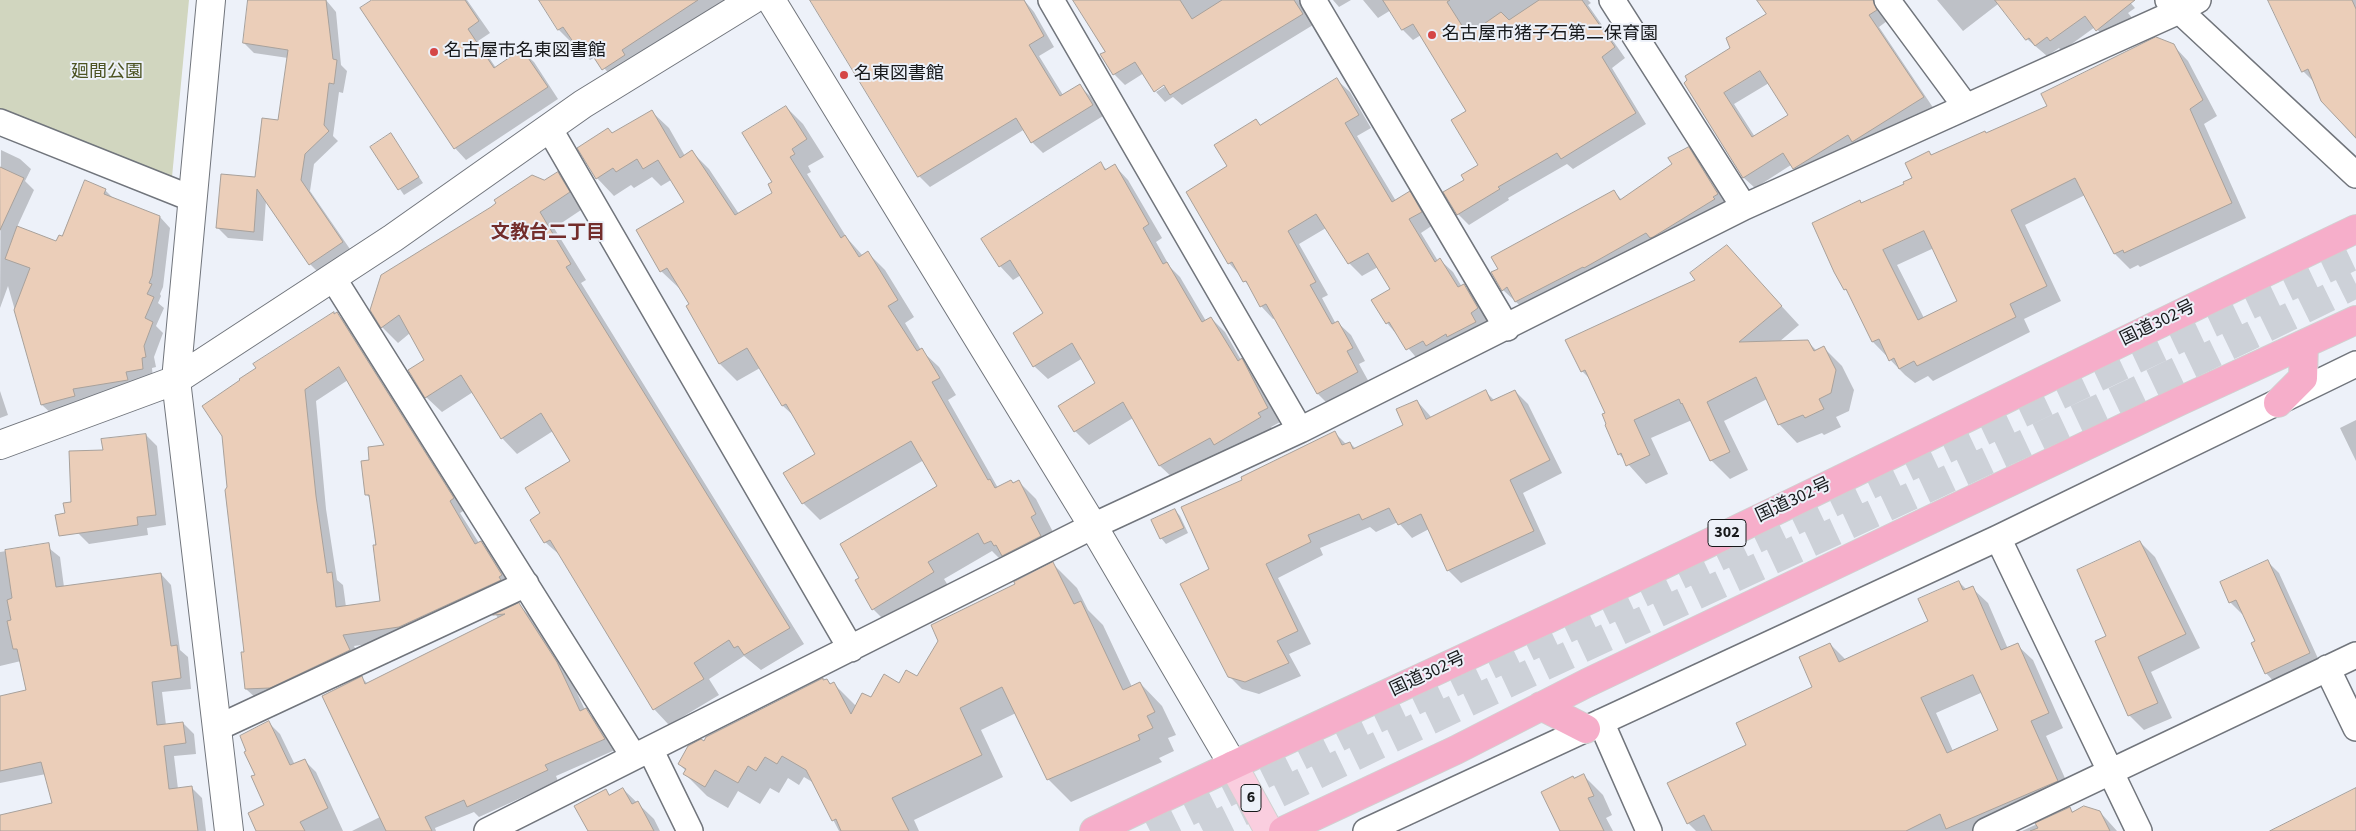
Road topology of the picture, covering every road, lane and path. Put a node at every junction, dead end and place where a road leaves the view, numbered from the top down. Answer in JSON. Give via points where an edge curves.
{"nodes":[{"id":1,"x":211,"y":0,"type":"edge"},
{"id":2,"x":752,"y":0,"type":"edge"},
{"id":3,"x":771,"y":0,"type":"edge"},
{"id":4,"x":1051,"y":0,"type":"edge"},
{"id":5,"x":1313,"y":0,"type":"edge"},
{"id":6,"x":1612,"y":0,"type":"edge"},
{"id":7,"x":1887,"y":0,"type":"edge"},
{"id":8,"x":2182,"y":4,"type":"edge"},
{"id":9,"x":1966,"y":107,"type":"junction"},
{"id":10,"x":0,"y":122,"type":"edge"},
{"id":11,"x":549,"y":128,"type":"junction"},
{"id":12,"x":2356,"y":174,"type":"edge"},
{"id":13,"x":193,"y":200,"type":"junction"},
{"id":14,"x":1744,"y":207,"type":"junction"},
{"id":15,"x":2356,"y":229,"type":"edge"},
{"id":16,"x":333,"y":278,"type":"junction"},
{"id":17,"x":2356,"y":320,"type":"edge"},
{"id":18,"x":1507,"y":328,"type":"junction"},
{"id":19,"x":2304,"y":344,"type":"junction"},
{"id":20,"x":2356,"y":364,"type":"edge"},
{"id":21,"x":176,"y":380,"type":"junction"},
{"id":22,"x":2278,"y":404,"type":"junction"},
{"id":23,"x":1300,"y":430,"type":"junction"},
{"id":24,"x":0,"y":445,"type":"edge"},
{"id":25,"x":1093,"y":526,"type":"junction"},
{"id":26,"x":1998,"y":538,"type":"junction"},
{"id":27,"x":526,"y":584,"type":"junction"},
{"id":28,"x":851,"y":649,"type":"junction"},
{"id":29,"x":2356,"y":655,"type":"edge"},
{"id":30,"x":2327,"y":668,"type":"junction"},
{"id":31,"x":1541,"y":706,"type":"junction"},
{"id":32,"x":1594,"y":725,"type":"junction"},
{"id":33,"x":217,"y":728,"type":"junction"},
{"id":34,"x":2356,"y":728,"type":"edge"},
{"id":35,"x":642,"y":753,"type":"junction"},
{"id":36,"x":1233,"y":765,"type":"junction"},
{"id":37,"x":2112,"y":770,"type":"junction"},
{"id":38,"x":230,"y":831,"type":"edge"},
{"id":39,"x":486,"y":831,"type":"edge"},
{"id":40,"x":690,"y":831,"type":"edge"},
{"id":41,"x":1094,"y":831,"type":"edge"},
{"id":42,"x":1269,"y":831,"type":"edge"},
{"id":43,"x":1283,"y":831,"type":"edge"},
{"id":44,"x":1366,"y":831,"type":"edge"},
{"id":45,"x":1649,"y":831,"type":"edge"},
{"id":46,"x":1986,"y":831,"type":"edge"},
{"id":47,"x":2139,"y":831,"type":"edge"}],
"edges":[{"from":1,"to":13,"type":"street"},
{"from":2,"to":11,"type":"street"},
{"from":3,"to":25,"type":"street"},
{"from":4,"to":23,"type":"street"},
{"from":5,"to":18,"type":"street"},
{"from":6,"to":14,"type":"street"},
{"from":7,"to":9,"type":"street"},
{"from":8,"to":9,"type":"street"},
{"from":8,"to":12,"type":"street"},
{"from":9,"to":14,"type":"street"},
{"from":10,"to":13,"type":"street"},
{"from":11,"to":16,"type":"street"},
{"from":11,"to":28,"type":"street"},
{"from":13,"to":21,"type":"street"},
{"from":14,"to":18,"type":"street"},
{"from":15,"to":36,"type":"highway","name":"国道302号","number":"302","via":[[1633,579]]},
{"from":16,"to":21,"type":"street"},
{"from":16,"to":27,"type":"street"},
{"from":17,"to":19,"type":"highway"},
{"from":18,"to":23,"type":"street"},
{"from":19,"to":22,"type":"highway","via":[[2303,378]]},
{"from":19,"to":31,"type":"highway"},
{"from":20,"to":22,"type":"street"},
{"from":21,"to":24,"type":"street"},
{"from":21,"to":33,"type":"street"},
{"from":22,"to":26,"type":"street"},
{"from":23,"to":25,"type":"street"},
{"from":25,"to":28,"type":"street"},
{"from":25,"to":36,"type":"street"},
{"from":26,"to":32,"type":"street"},
{"from":26,"to":37,"type":"street"},
{"from":27,"to":33,"type":"street"},
{"from":27,"to":35,"type":"street"},
{"from":28,"to":35,"type":"street"},
{"from":29,"to":30,"type":"street"},
{"from":30,"to":34,"type":"street"},
{"from":30,"to":37,"type":"street"},
{"from":31,"to":32,"type":"highway"},
{"from":31,"to":43,"type":"highway","via":[[1456,750]]},
{"from":32,"to":44,"type":"street"},
{"from":32,"to":45,"type":"street"},
{"from":33,"to":38,"type":"street"},
{"from":35,"to":39,"type":"street"},
{"from":35,"to":40,"type":"street"},
{"from":36,"to":41,"type":"highway","name":"国道302号","number":"302"},
{"from":36,"to":42,"type":"main road","number":"6"},
{"from":37,"to":46,"type":"street"},
{"from":37,"to":47,"type":"street"}]}
